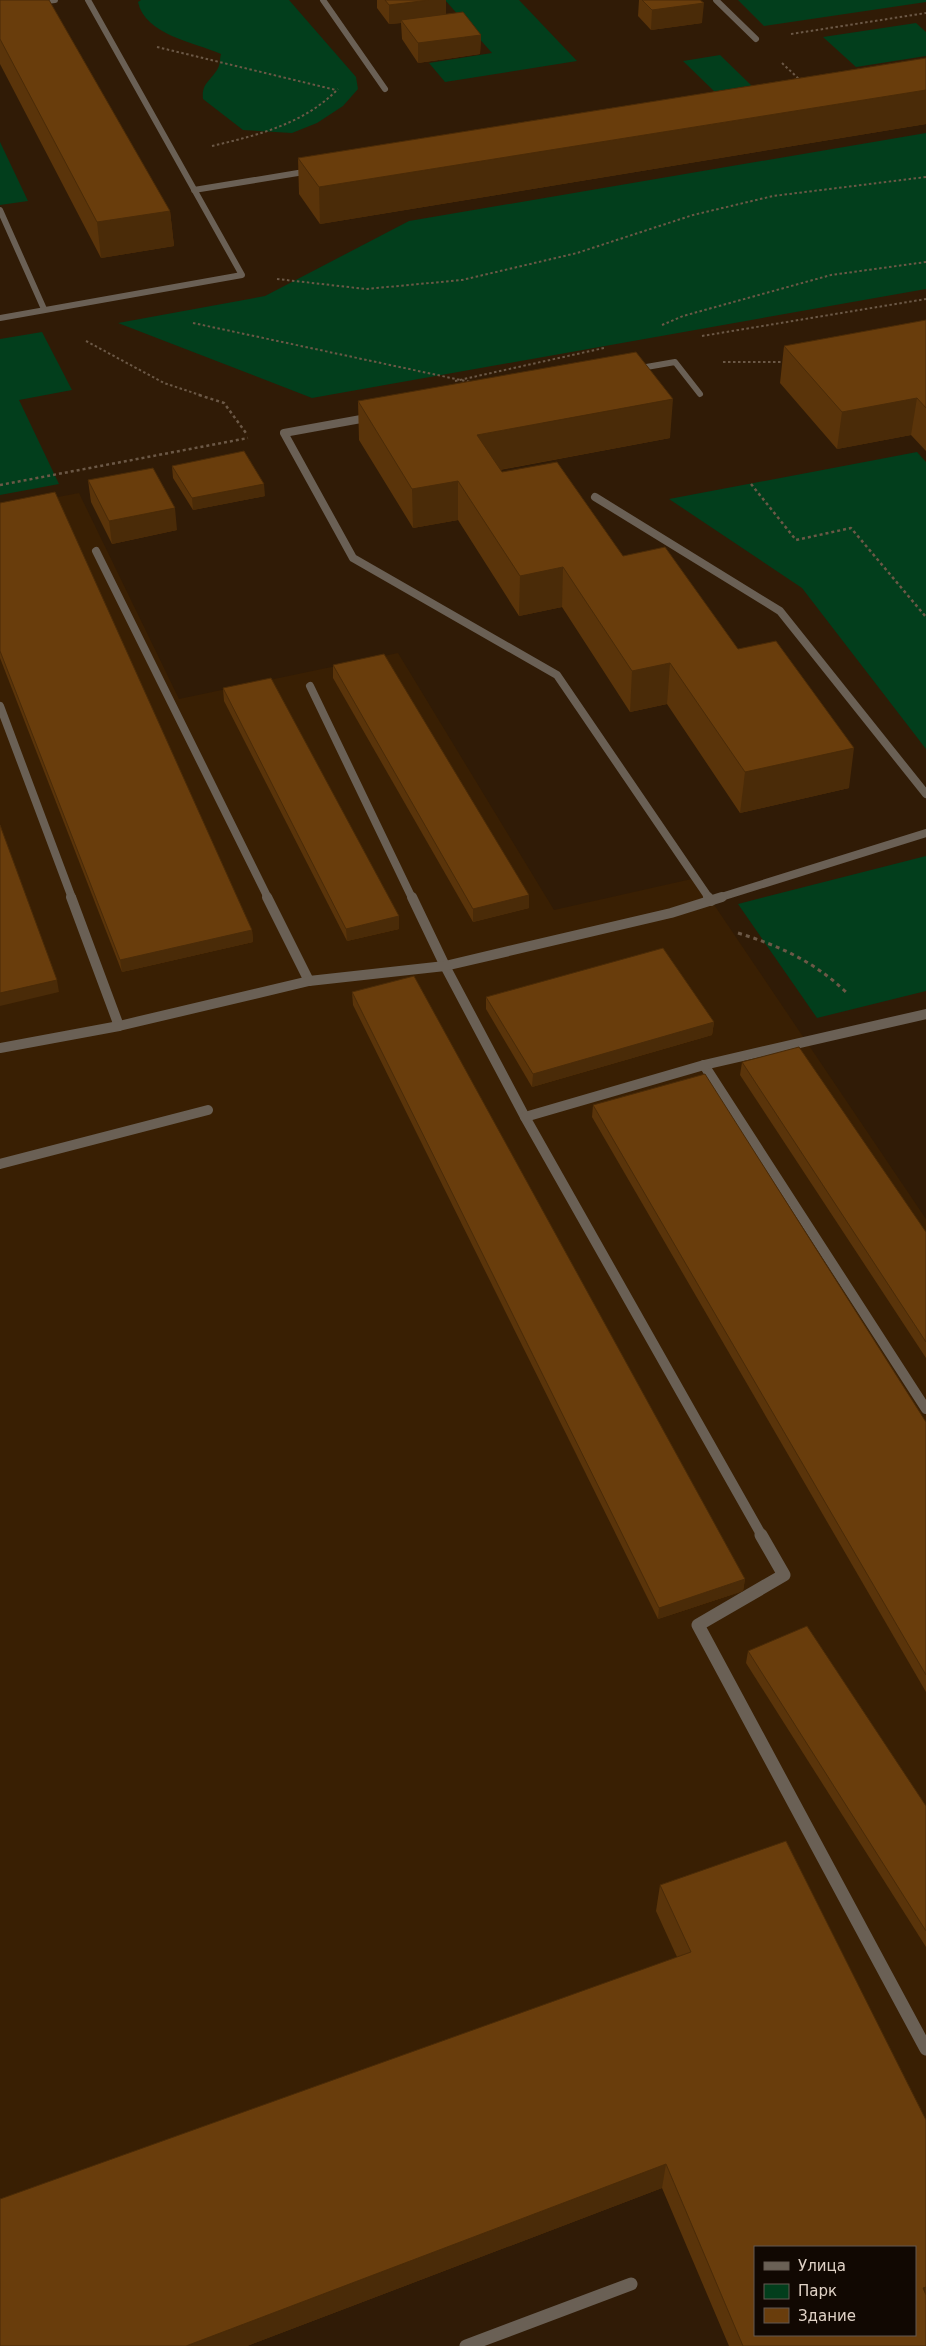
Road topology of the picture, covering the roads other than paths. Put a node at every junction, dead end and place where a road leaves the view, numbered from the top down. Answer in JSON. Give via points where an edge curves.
{"nodes":[{"id":1,"x":55,"y":0,"type":"edge"},
{"id":2,"x":88,"y":0,"type":"edge"},
{"id":3,"x":323,"y":0,"type":"edge"},
{"id":4,"x":716,"y":0,"type":"edge"},
{"id":5,"x":37,"y":2,"type":"edge"},
{"id":6,"x":756,"y":39,"type":"road end"},
{"id":7,"x":385,"y":89,"type":"dead end"},
{"id":8,"x":318,"y":170,"type":"edge"},
{"id":9,"x":194,"y":190,"type":"junction"},
{"id":10,"x":0,"y":210,"type":"edge"},
{"id":11,"x":44,"y":309,"type":"junction"},
{"id":12,"x":0,"y":318,"type":"edge"},
{"id":13,"x":628,"y":371,"type":"edge"},
{"id":14,"x":700,"y":394,"type":"dead end"},
{"id":15,"x":380,"y":415,"type":"edge"},
{"id":16,"x":595,"y":497,"type":"dead end"},
{"id":17,"x":96,"y":551,"type":"dead end"},
{"id":18,"x":310,"y":686,"type":"dead end"},
{"id":19,"x":0,"y":706,"type":"edge"},
{"id":20,"x":926,"y":794,"type":"edge"},
{"id":21,"x":926,"y":832,"type":"edge"},
{"id":22,"x":711,"y":901,"type":"junction"},
{"id":23,"x":445,"y":966,"type":"junction"},
{"id":24,"x":309,"y":981,"type":"junction"},
{"id":25,"x":926,"y":1014,"type":"edge"},
{"id":26,"x":119,"y":1026,"type":"junction"},
{"id":27,"x":0,"y":1048,"type":"edge"},
{"id":28,"x":704,"y":1065,"type":"junction"},
{"id":29,"x":208,"y":1110,"type":"dead end"},
{"id":30,"x":526,"y":1117,"type":"junction"},
{"id":31,"x":0,"y":1164,"type":"edge"},
{"id":32,"x":926,"y":1409,"type":"edge"},
{"id":33,"x":926,"y":2049,"type":"edge"},
{"id":34,"x":631,"y":2284,"type":"dead end"},
{"id":35,"x":466,"y":2346,"type":"edge"}],
"edges":[{"from":1,"to":5,"type":"street"},
{"from":2,"to":9,"type":"street"},
{"from":3,"to":7,"type":"street"},
{"from":4,"to":6,"type":"street"},
{"from":8,"to":9,"type":"street"},
{"from":9,"to":11,"type":"street","via":[[242,275]]},
{"from":10,"to":11,"type":"street"},
{"from":11,"to":12,"type":"street"},
{"from":13,"to":14,"type":"street","via":[[675,362]]},
{"from":15,"to":22,"type":"street","via":[[284,433],[353,558],[557,675]]},
{"from":16,"to":20,"type":"street","via":[[780,611]]},
{"from":17,"to":24,"type":"street"},
{"from":18,"to":23,"type":"street"},
{"from":19,"to":26,"type":"street"},
{"from":21,"to":22,"type":"street"},
{"from":22,"to":23,"type":"street"},
{"from":23,"to":24,"type":"street"},
{"from":23,"to":30,"type":"street"},
{"from":24,"to":26,"type":"street"},
{"from":25,"to":28,"type":"street"},
{"from":26,"to":27,"type":"street"},
{"from":28,"to":30,"type":"street"},
{"from":28,"to":32,"type":"street"},
{"from":29,"to":31,"type":"street"},
{"from":30,"to":33,"type":"street","via":[[784,1575],[698,1625]]},
{"from":34,"to":35,"type":"street"}]}
